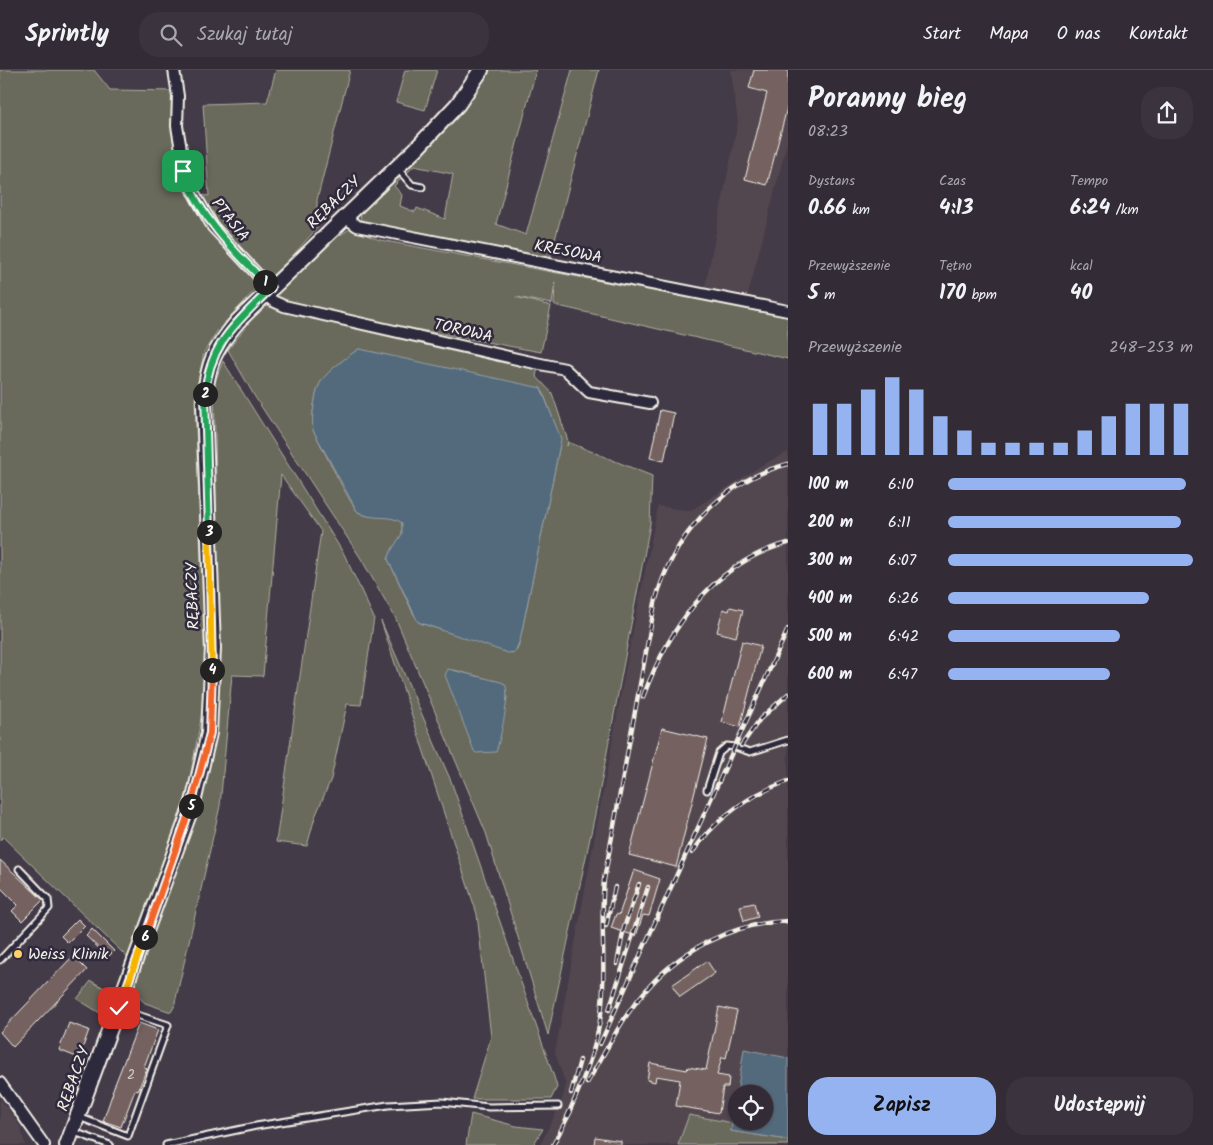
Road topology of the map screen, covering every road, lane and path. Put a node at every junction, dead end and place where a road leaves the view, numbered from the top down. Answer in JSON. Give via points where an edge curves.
{"nodes":[{"id":1,"x":174,"y":70,"type":"edge"},
{"id":2,"x":482,"y":70,"type":"edge"},
{"id":3,"x":397,"y":167,"type":"junction"},
{"id":4,"x":422,"y":187,"type":"dead end"},
{"id":5,"x":344,"y":217,"type":"junction"},
{"id":6,"x":268,"y":291,"type":"junction"},
{"id":7,"x":788,"y":311,"type":"edge"},
{"id":8,"x":650,"y":403,"type":"dead end"},
{"id":9,"x":788,"y":740,"type":"edge"},
{"id":10,"x":707,"y":790,"type":"dead end"},
{"id":11,"x":19,"y":869,"type":"dead end"},
{"id":12,"x":0,"y":960,"type":"edge"},
{"id":13,"x":119,"y":1008,"type":"junction"},
{"id":14,"x":0,"y":1083,"type":"edge"},
{"id":15,"x":558,"y":1106,"type":"dead end"},
{"id":16,"x":78,"y":1117,"type":"junction"},
{"id":17,"x":73,"y":1132,"type":"junction"},
{"id":18,"x":44,"y":1145,"type":"edge"},
{"id":19,"x":67,"y":1145,"type":"edge"},
{"id":20,"x":110,"y":1145,"type":"edge"},
{"id":21,"x":166,"y":1145,"type":"edge"}],
"edges":[{"from":1,"to":6,"type":"street","name":"PTASIA","via":[[178,96],[177,126],[186,179],[214,227]]},
{"from":2,"to":3,"type":"street","name":"RĘBACZY","via":[[458,104]]},
{"from":3,"to":4,"type":"lane","via":[[412,184]]},
{"from":3,"to":5,"type":"street","name":"RĘBACZY"},
{"from":5,"to":6,"type":"street","name":"RĘBACZY"},
{"from":5,"to":7,"type":"street","name":"KRESOWA","via":[[357,226]]},
{"from":6,"to":8,"type":"street","name":"TOROWA","via":[[273,301],[284,306],[565,369],[589,392]]},
{"from":6,"to":13,"type":"street","name":"RĘBACZY","via":[[220,343],[206,381],[204,402],[213,648],[210,733],[193,803]]},
{"from":9,"to":10,"type":"lane","via":[[750,752],[727,746],[719,753]]},
{"from":11,"to":12,"type":"lane","via":[[48,899],[49,908]]},
{"from":13,"to":16,"type":"street","name":"RĘBACZY"},
{"from":13,"to":16,"type":"lane","via":[[168,1025],[128,1136]]},
{"from":14,"to":18,"type":"street"},
{"from":15,"to":21,"type":"lane","via":[[489,1107],[442,1102],[388,1105],[256,1126]]},
{"from":16,"to":17,"type":"street","name":"RĘBACZY"},
{"from":17,"to":19,"type":"street","name":"RĘBACZY"},
{"from":17,"to":20,"type":"lane"}]}
